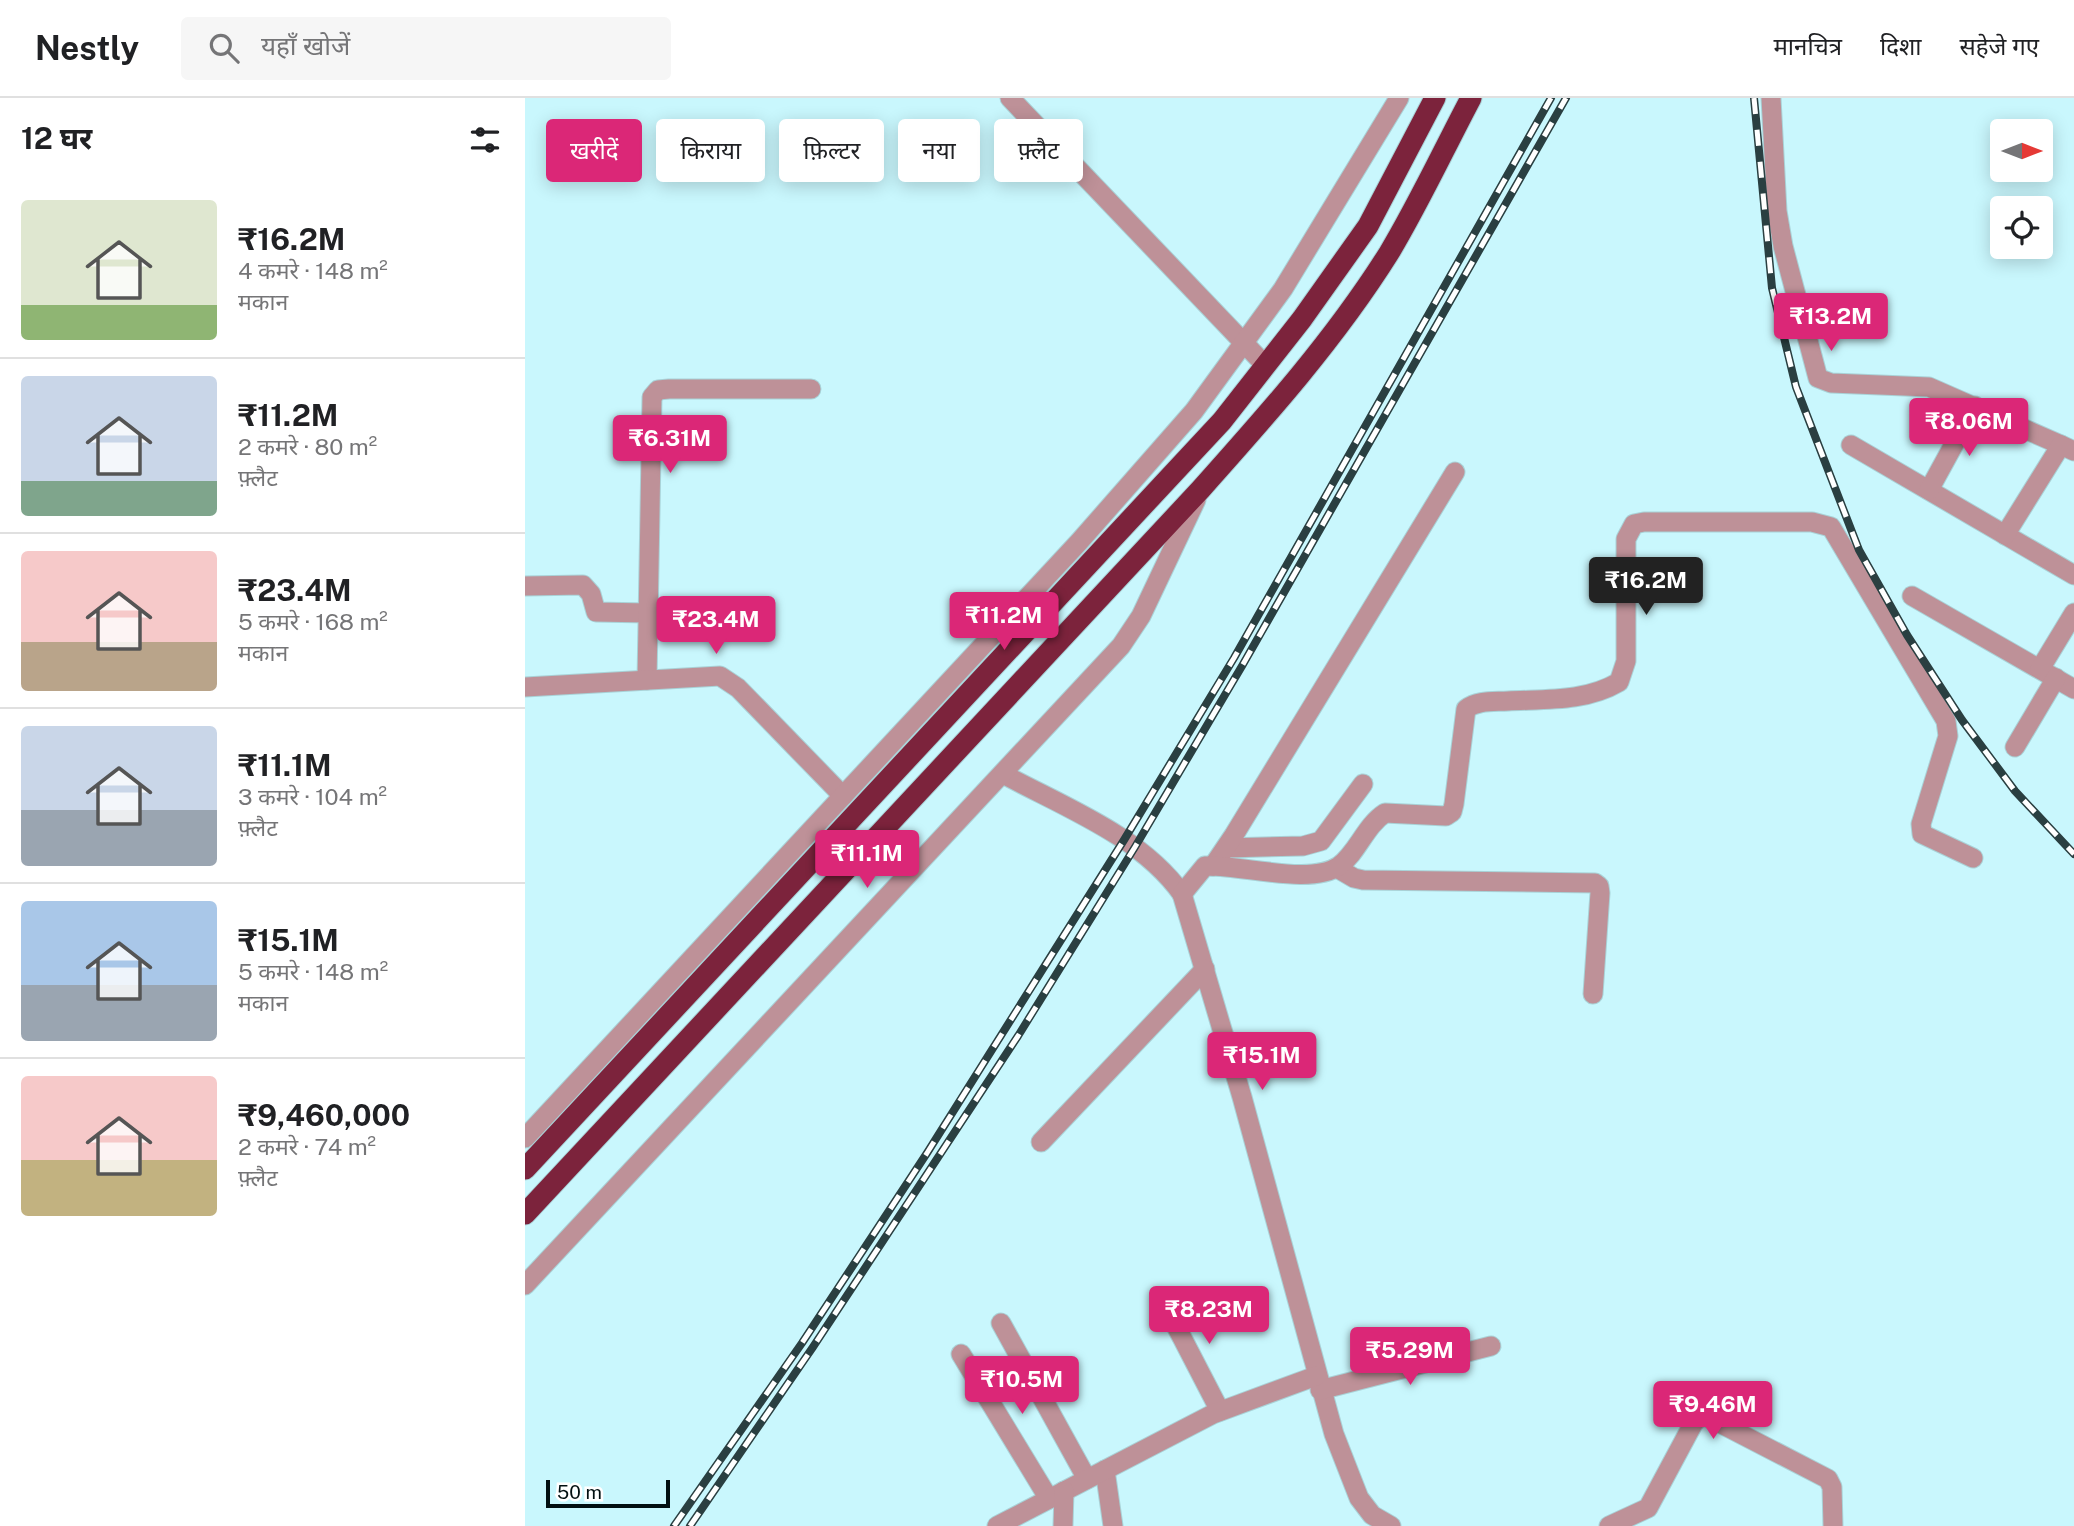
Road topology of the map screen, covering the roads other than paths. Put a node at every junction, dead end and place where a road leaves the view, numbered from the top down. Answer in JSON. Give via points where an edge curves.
{"nodes":[{"id":1,"x":1010,"y":98,"type":"edge"},
{"id":2,"x":1399,"y":98,"type":"edge"},
{"id":3,"x":1435,"y":98,"type":"edge"},
{"id":4,"x":1471,"y":98,"type":"edge"},
{"id":5,"x":1771,"y":98,"type":"edge"},
{"id":6,"x":1244,"y":345,"type":"junction"},
{"id":7,"x":1265,"y":365,"type":"junction"},
{"id":8,"x":811,"y":389,"type":"dead end"},
{"id":9,"x":1975,"y":406,"type":"junction"},
{"id":10,"x":1851,"y":445,"type":"dead end"},
{"id":11,"x":2068,"y":448,"type":"edge"},
{"id":12,"x":1455,"y":472,"type":"dead end"},
{"id":13,"x":1201,"y":489,"type":"junction"},
{"id":14,"x":1929,"y":490,"type":"junction"},
{"id":15,"x":2005,"y":535,"type":"junction"},
{"id":16,"x":2074,"y":575,"type":"edge"},
{"id":17,"x":525,"y":586,"type":"edge"},
{"id":18,"x":1912,"y":596,"type":"dead end"},
{"id":19,"x":648,"y":613,"type":"junction"},
{"id":20,"x":2074,"y":613,"type":"edge"},
{"id":21,"x":2048,"y":674,"type":"junction"},
{"id":22,"x":647,"y":680,"type":"junction"},
{"id":23,"x":525,"y":687,"type":"edge"},
{"id":24,"x":2074,"y":689,"type":"edge"},
{"id":25,"x":2015,"y":747,"type":"dead end"},
{"id":26,"x":1003,"y":774,"type":"junction"},
{"id":27,"x":1363,"y":784,"type":"dead end"},
{"id":28,"x":843,"y":796,"type":"junction"},
{"id":29,"x":1226,"y":848,"type":"junction"},
{"id":30,"x":1973,"y":858,"type":"dead end"},
{"id":31,"x":1213,"y":866,"type":"junction"},
{"id":32,"x":1337,"y":868,"type":"junction"},
{"id":33,"x":1182,"y":894,"type":"junction"},
{"id":34,"x":1205,"y":970,"type":"junction"},
{"id":35,"x":1593,"y":994,"type":"dead end"},
{"id":36,"x":525,"y":1138,"type":"edge"},
{"id":37,"x":1041,"y":1142,"type":"dead end"},
{"id":38,"x":525,"y":1169,"type":"edge"},
{"id":39,"x":525,"y":1214,"type":"edge"},
{"id":40,"x":525,"y":1285,"type":"edge"},
{"id":41,"x":1162,"y":1299,"type":"dead end"},
{"id":42,"x":1001,"y":1323,"type":"dead end"},
{"id":43,"x":1491,"y":1346,"type":"dead end"},
{"id":44,"x":961,"y":1354,"type":"dead end"},
{"id":45,"x":1318,"y":1383,"type":"junction"},
{"id":46,"x":1220,"y":1411,"type":"junction"},
{"id":47,"x":1105,"y":1470,"type":"junction"},
{"id":48,"x":1087,"y":1479,"type":"junction"},
{"id":49,"x":1056,"y":1495,"type":"junction"},
{"id":50,"x":1371,"y":1520,"type":"edge"},
{"id":51,"x":997,"y":1526,"type":"edge"},
{"id":52,"x":1063,"y":1526,"type":"edge"},
{"id":53,"x":1113,"y":1526,"type":"edge"},
{"id":54,"x":1391,"y":1526,"type":"edge"},
{"id":55,"x":1609,"y":1526,"type":"edge"},
{"id":56,"x":1833,"y":1526,"type":"edge"}],
"edges":[{"from":1,"to":6,"type":"street"},
{"from":2,"to":6,"type":"street"},
{"from":3,"to":7,"type":"highway","via":[[1368,226]]},
{"from":4,"to":13,"type":"highway","via":[[1390,251],[1339,327]]},
{"from":5,"to":9,"type":"street","via":[[1777,211],[1818,378],[1831,383],[1929,387]]},
{"from":6,"to":7,"type":"street"},
{"from":6,"to":28,"type":"street","via":[[1194,411],[1079,542]]},
{"from":7,"to":38,"type":"highway","via":[[1222,421]]},
{"from":8,"to":19,"type":"street","via":[[669,389],[658,390],[652,397]]},
{"from":9,"to":11,"type":"street"},
{"from":9,"to":14,"type":"street"},
{"from":10,"to":14,"type":"street"},
{"from":11,"to":15,"type":"street"},
{"from":12,"to":29,"type":"street"},
{"from":13,"to":26,"type":"street","via":[[1141,616],[1121,646]]},
{"from":13,"to":39,"type":"highway"},
{"from":14,"to":15,"type":"street"},
{"from":15,"to":16,"type":"street"},
{"from":17,"to":19,"type":"street","via":[[583,585],[596,612]]},
{"from":18,"to":21,"type":"street"},
{"from":19,"to":22,"type":"street"},
{"from":20,"to":21,"type":"street"},
{"from":21,"to":24,"type":"street"},
{"from":21,"to":25,"type":"street"},
{"from":22,"to":23,"type":"street"},
{"from":22,"to":28,"type":"street","via":[[728,680]]},
{"from":26,"to":33,"type":"street","via":[[1135,847],[1169,876]]},
{"from":26,"to":40,"type":"street"},
{"from":27,"to":29,"type":"street","via":[[1321,841],[1303,846]]},
{"from":28,"to":36,"type":"street"},
{"from":29,"to":31,"type":"street"},
{"from":30,"to":32,"type":"street","via":[[1922,834],[1921,824],[1948,736],[1946,721],[1831,527],[1812,522],[1644,522],[1634,524],[1626,539],[1626,660],[1619,682],[1579,698],[1473,704],[1463,715],[1452,812],[1439,818],[1385,813]]},
{"from":31,"to":32,"type":"street","via":[[1308,873]]},
{"from":31,"to":33,"type":"street","via":[[1198,871]]},
{"from":32,"to":35,"type":"street","via":[[1363,880],[1595,883],[1600,893]]},
{"from":33,"to":34,"type":"street"},
{"from":34,"to":37,"type":"street"},
{"from":34,"to":45,"type":"street"},
{"from":41,"to":46,"type":"street"},
{"from":42,"to":48,"type":"street"},
{"from":43,"to":45,"type":"street"},
{"from":44,"to":49,"type":"street"},
{"from":45,"to":46,"type":"street"},
{"from":45,"to":50,"type":"street","via":[[1347,1471]]},
{"from":46,"to":47,"type":"street"},
{"from":47,"to":48,"type":"street"},
{"from":47,"to":53,"type":"street"},
{"from":48,"to":49,"type":"street"},
{"from":49,"to":51,"type":"street"},
{"from":49,"to":52,"type":"street"},
{"from":50,"to":54,"type":"street"},
{"from":55,"to":56,"type":"street","via":[[1648,1508],[1693,1424],[1706,1416],[1828,1479]]}]}
